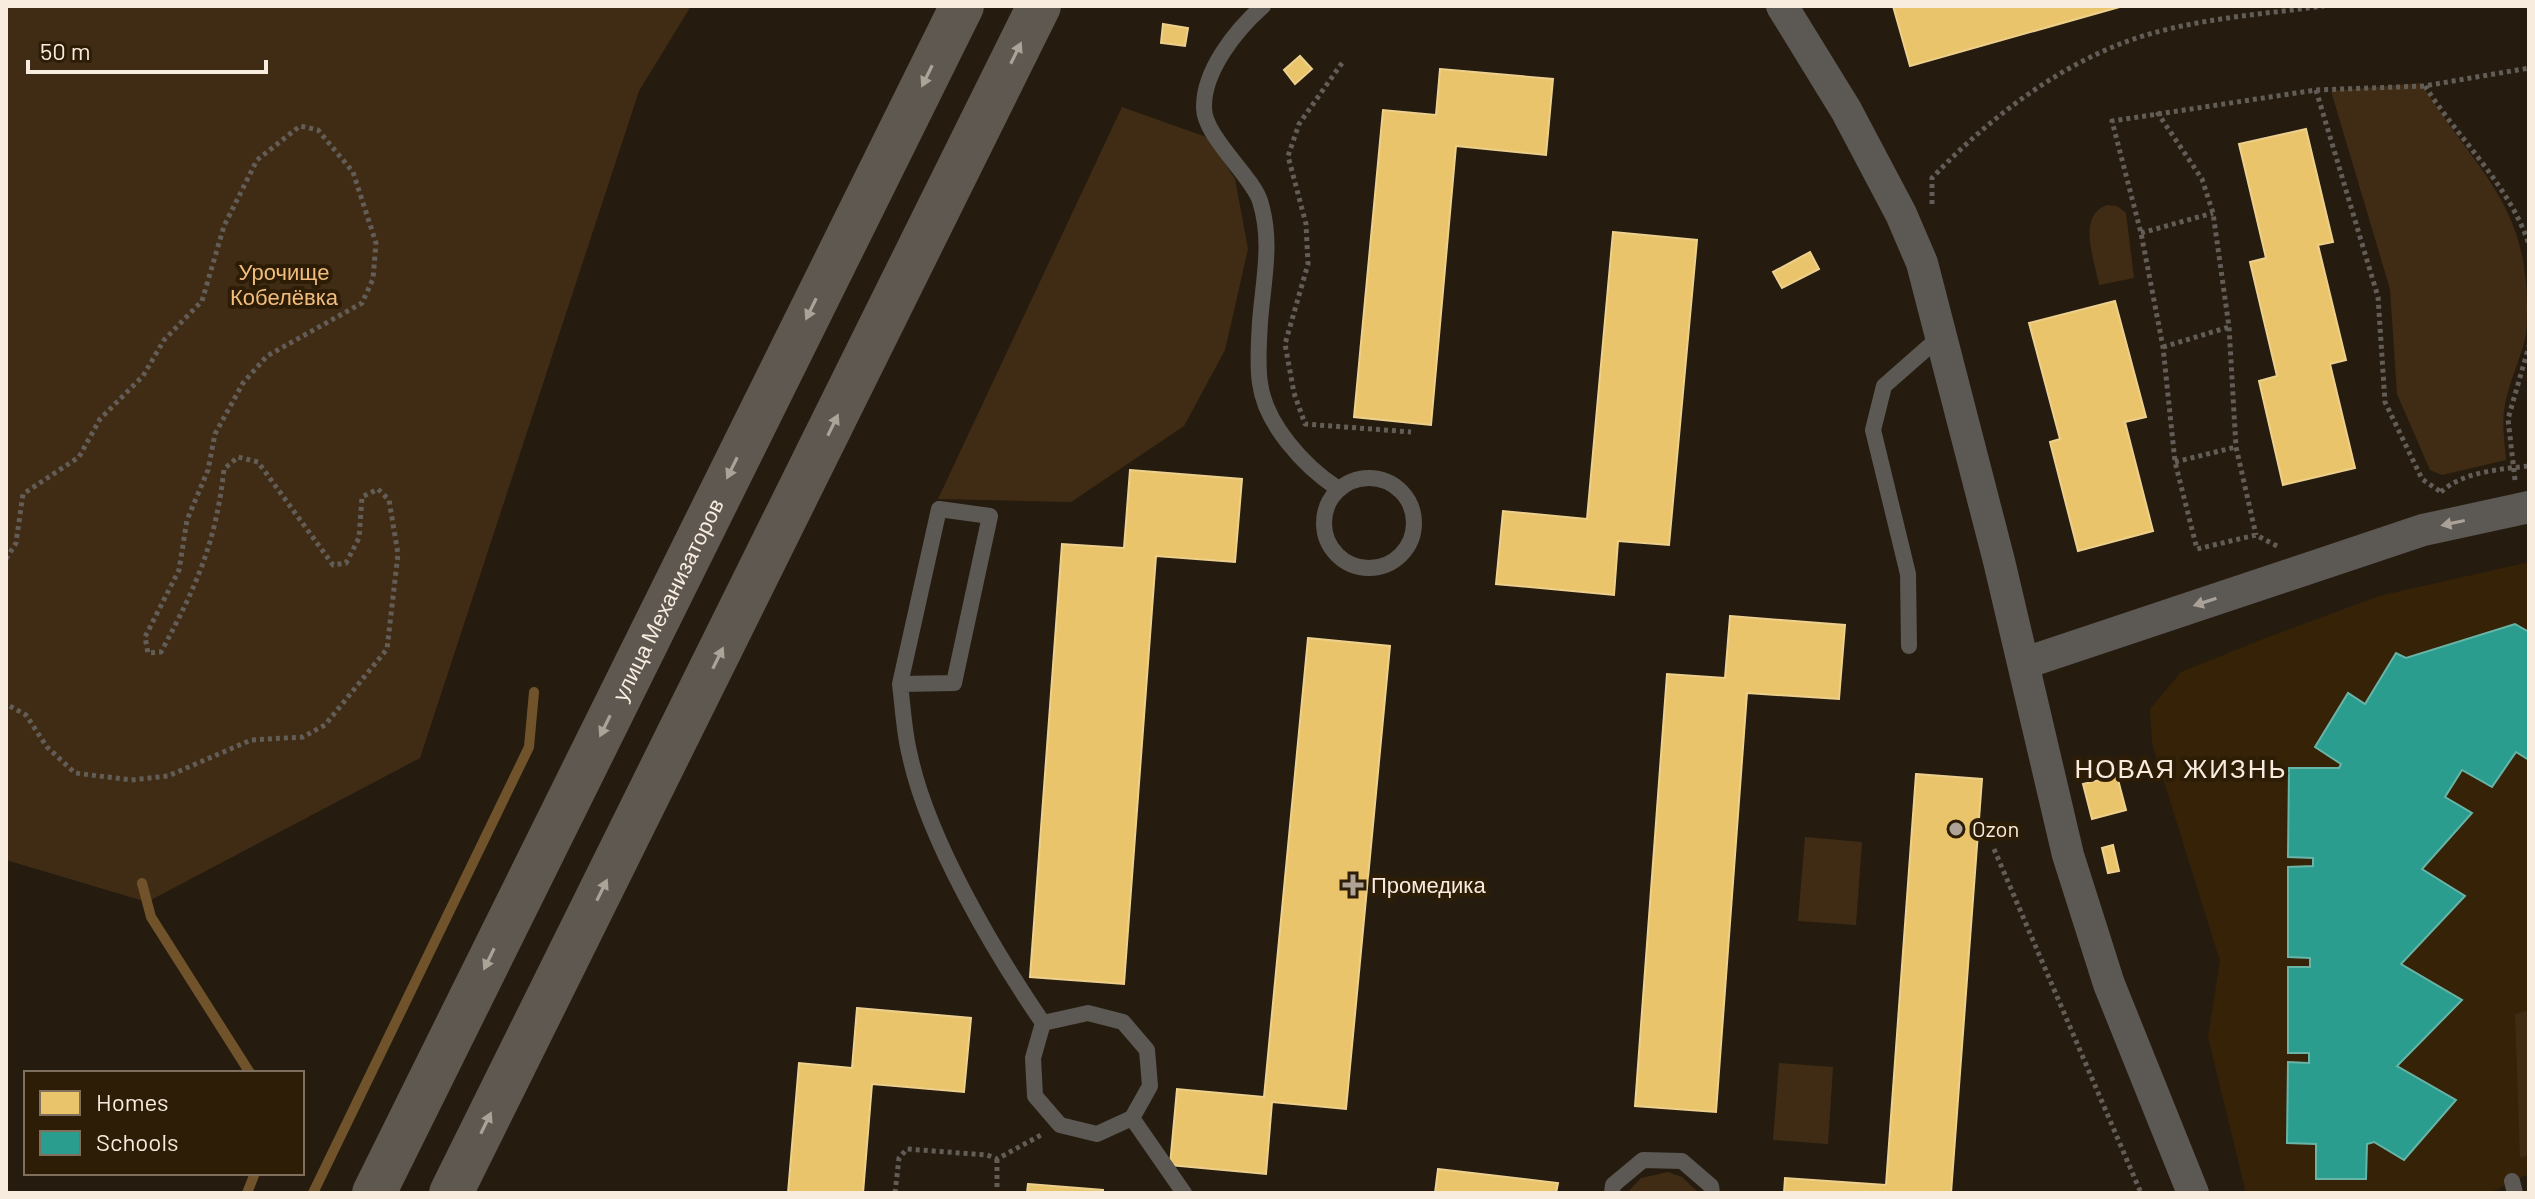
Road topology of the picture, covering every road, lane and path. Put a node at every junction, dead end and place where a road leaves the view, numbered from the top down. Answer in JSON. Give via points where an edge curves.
{"nodes":[{"id":1,"x":962,"y":6,"type":"edge"},
{"id":2,"x":1039,"y":6,"type":"edge"},
{"id":3,"x":1263,"y":6,"type":"edge"},
{"id":4,"x":1782,"y":6,"type":"edge"},
{"id":5,"x":2324,"y":6,"type":"edge"},
{"id":6,"x":1342,"y":63,"type":"dead end"},
{"id":7,"x":2529,"y":68,"type":"edge"},
{"id":8,"x":2424,"y":86,"type":"junction"},
{"id":9,"x":2316,"y":90,"type":"junction"},
{"id":10,"x":2157,"y":112,"type":"junction"},
{"id":11,"x":1932,"y":209,"type":"dead end"},
{"id":12,"x":2213,"y":213,"type":"junction"},
{"id":13,"x":2527,"y":231,"type":"edge"},
{"id":14,"x":2141,"y":233,"type":"junction"},
{"id":15,"x":2529,"y":245,"type":"edge"},
{"id":16,"x":2229,"y":327,"type":"junction"},
{"id":17,"x":1942,"y":335,"type":"junction"},
{"id":18,"x":2529,"y":346,"type":"edge"},
{"id":19,"x":2163,"y":347,"type":"junction"},
{"id":20,"x":1411,"y":432,"type":"dead end"},
{"id":21,"x":2236,"y":447,"type":"junction"},
{"id":22,"x":2175,"y":462,"type":"junction"},
{"id":23,"x":1337,"y":488,"type":"junction"},
{"id":24,"x":2441,"y":492,"type":"dead end"},
{"id":25,"x":2526,"y":507,"type":"edge"},
{"id":26,"x":2256,"y":535,"type":"dead end"},
{"id":27,"x":2197,"y":549,"type":"dead end"},
{"id":28,"x":6,"y":559,"type":"edge"},
{"id":29,"x":1909,"y":646,"type":"dead end"},
{"id":30,"x":2025,"y":663,"type":"junction"},
{"id":31,"x":900,"y":684,"type":"junction"},
{"id":32,"x":6,"y":704,"type":"edge"},
{"id":33,"x":1994,"y":849,"type":"dead end"},
{"id":34,"x":1043,"y":1023,"type":"junction"},
{"id":35,"x":1132,"y":1118,"type":"junction"},
{"id":36,"x":1060,"y":1125,"type":"junction"},
{"id":37,"x":997,"y":1159,"type":"junction"},
{"id":38,"x":374,"y":1193,"type":"edge"},
{"id":39,"x":451,"y":1193,"type":"edge"},
{"id":40,"x":895,"y":1193,"type":"edge"},
{"id":41,"x":997,"y":1193,"type":"edge"},
{"id":42,"x":1184,"y":1193,"type":"edge"},
{"id":43,"x":1612,"y":1193,"type":"edge"},
{"id":44,"x":1712,"y":1193,"type":"edge"},
{"id":45,"x":2141,"y":1193,"type":"edge"},
{"id":46,"x":2193,"y":1193,"type":"edge"}],
"edges":[{"from":1,"to":38,"type":"main road","name":"улица Механизаторов","one_way":true},
{"from":39,"to":2,"type":"main road","one_way":true},
{"from":3,"to":23,"type":"lane","via":[[1210,74],[1203,111],[1259,199],[1268,254],[1260,385],[1286,441],[1313,472]]},
{"from":4,"to":17,"type":"street","via":[[1901,214],[1922,263]]},
{"from":5,"to":11,"type":"path","via":[[2210,21],[2107,51],[2053,79],[1973,135],[1932,178]]},
{"from":6,"to":20,"type":"path","via":[[1299,124],[1288,156],[1306,224],[1308,264],[1285,344],[1294,393],[1305,424]]},
{"from":7,"to":8,"type":"path"},
{"from":8,"to":9,"type":"path"},
{"from":8,"to":13,"type":"path"},
{"from":9,"to":10,"type":"path"},
{"from":9,"to":24,"type":"path","via":[[2378,297],[2385,402],[2422,479]]},
{"from":10,"to":12,"type":"path","via":[[2202,179]]},
{"from":10,"to":14,"type":"path","via":[[2112,121]]},
{"from":12,"to":14,"type":"path"},
{"from":12,"to":16,"type":"path"},
{"from":13,"to":15,"type":"path"},
{"from":14,"to":19,"type":"path"},
{"from":16,"to":19,"type":"path"},
{"from":16,"to":21,"type":"path"},
{"from":17,"to":29,"type":"lane","via":[[1884,386],[1873,430],[1908,574]]},
{"from":17,"to":30,"type":"street"},
{"from":18,"to":25,"type":"path","via":[[2508,419],[2513,468]]},
{"from":19,"to":22,"type":"path"},
{"from":21,"to":22,"type":"path"},
{"from":21,"to":26,"type":"path"},
{"from":22,"to":27,"type":"path"},
{"from":23,"to":23,"type":"lane","via":[[1322,516],[1328,548],[1354,568],[1386,567],[1410,546],[1415,514],[1398,486],[1367,476]]},
{"from":25,"to":30,"type":"street","one_way":true,"via":[[2423,530]]},
{"from":28,"to":32,"type":"path","via":[[16,543],[23,494],[79,457],[100,419],[143,376],[164,340],[202,301],[224,226],[257,160],[300,126],[318,130],[353,172],[376,243],[373,279],[362,303],[267,356],[243,383],[215,434],[208,470],[187,520],[179,570],[145,637],[148,653],[161,652],[195,589],[218,519],[224,469],[238,457],[258,462],[333,565],[346,563],[359,538],[362,497],[378,489],[389,500],[398,554],[387,649],[325,725],[303,737],[251,740],[168,776],[131,780],[75,773],[47,747],[26,715]]},
{"from":30,"to":46,"type":"street","via":[[2068,855],[2109,984]]},
{"from":31,"to":31,"type":"lane","via":[[939,509],[990,516],[954,683]]},
{"from":31,"to":34,"type":"lane","via":[[910,757],[945,855]]},
{"from":33,"to":45,"type":"path"},
{"from":34,"to":35,"type":"lane","via":[[1088,1013],[1123,1022],[1147,1050],[1150,1086]]},
{"from":34,"to":36,"type":"lane","via":[[1033,1058],[1035,1096]]},
{"from":35,"to":36,"type":"lane","via":[[1097,1134]]},
{"from":35,"to":42,"type":"lane"},
{"from":36,"to":37,"type":"path"},
{"from":37,"to":40,"type":"path","via":[[907,1149],[899,1158]]},
{"from":37,"to":41,"type":"path"},
{"from":43,"to":44,"type":"lane","via":[[1613,1185],[1643,1160],[1682,1161],[1711,1186]]}]}
